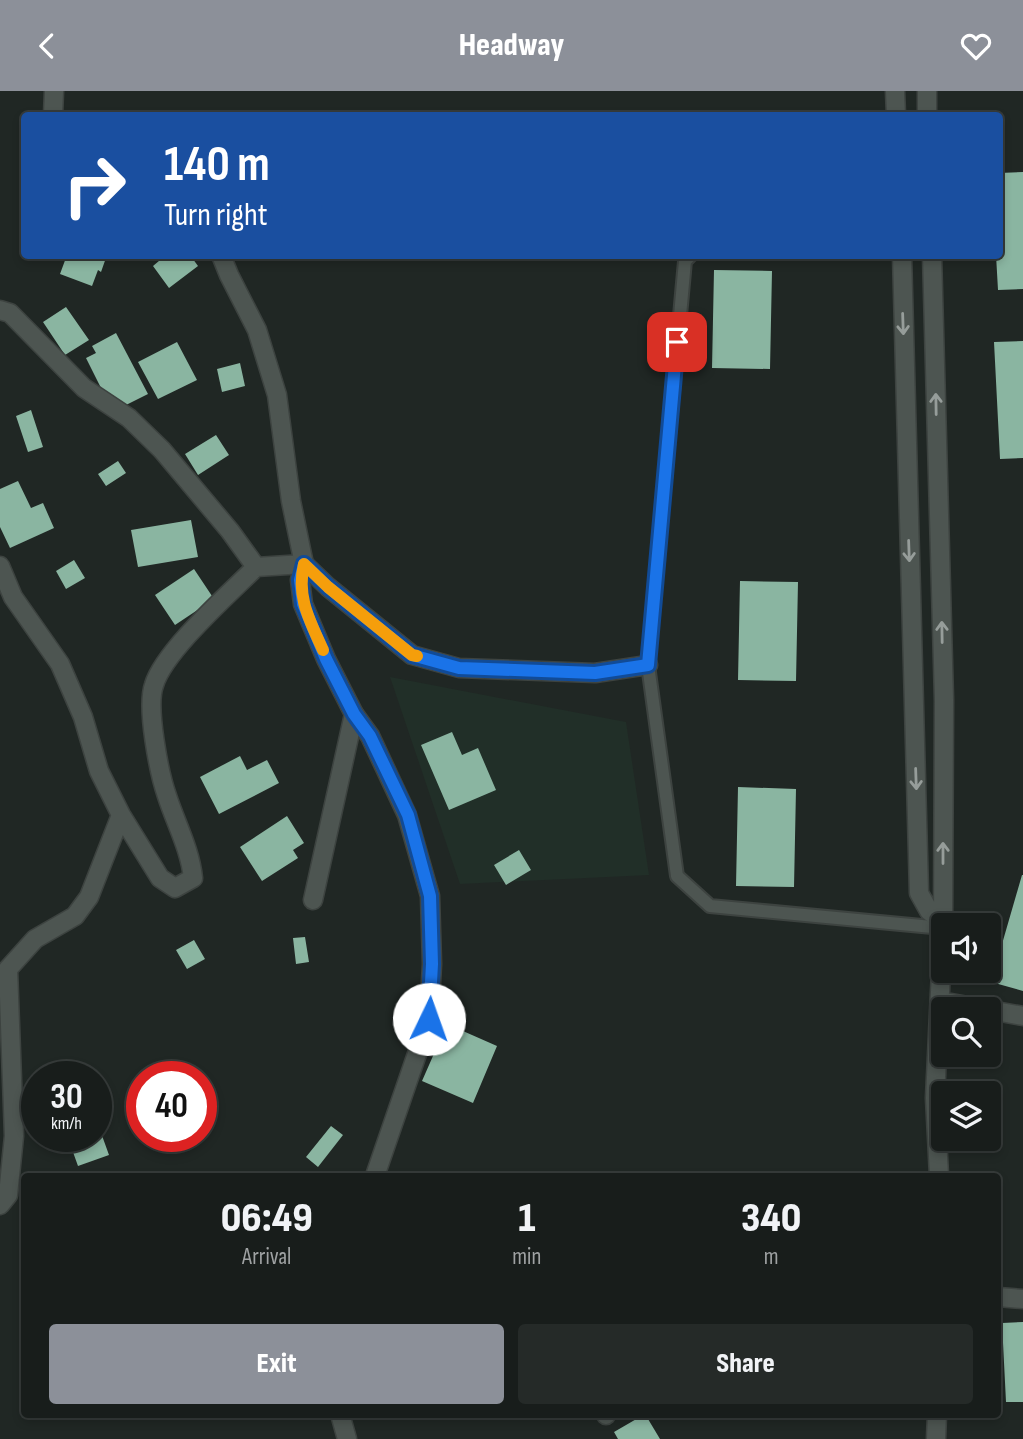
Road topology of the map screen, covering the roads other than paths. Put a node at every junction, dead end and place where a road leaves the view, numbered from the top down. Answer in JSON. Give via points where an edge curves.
{"nodes":[{"id":1,"x":54,"y":91,"type":"edge"},
{"id":2,"x":895,"y":91,"type":"edge"},
{"id":3,"x":927,"y":91,"type":"edge"},
{"id":4,"x":53,"y":112,"type":"edge"},
{"id":5,"x":896,"y":112,"type":"edge"},
{"id":6,"x":927,"y":112,"type":"edge"},
{"id":7,"x":223,"y":259,"type":"edge"},
{"id":8,"x":687,"y":259,"type":"edge"},
{"id":9,"x":902,"y":259,"type":"edge"},
{"id":10,"x":932,"y":259,"type":"edge"},
{"id":11,"x":0,"y":310,"type":"edge"},
{"id":12,"x":304,"y":564,"type":"junction"},
{"id":13,"x":0,"y":566,"type":"edge"},
{"id":14,"x":256,"y":567,"type":"junction"},
{"id":15,"x":648,"y":665,"type":"junction"},
{"id":16,"x":354,"y":714,"type":"junction"},
{"id":17,"x":121,"y":815,"type":"junction"},
{"id":18,"x":313,"y":900,"type":"dead end"},
{"id":19,"x":931,"y":913,"type":"edge"},
{"id":20,"x":943,"y":913,"type":"edge"},
{"id":21,"x":931,"y":924,"type":"edge"},
{"id":22,"x":1001,"y":1012,"type":"edge"},
{"id":23,"x":1023,"y":1016,"type":"edge"},
{"id":24,"x":937,"y":1067,"type":"edge"},
{"id":25,"x":376,"y":1173,"type":"edge"},
{"id":26,"x":939,"y":1173,"type":"edge"},
{"id":27,"x":3,"y":1203,"type":"edge"},
{"id":28,"x":1001,"y":1297,"type":"edge"},
{"id":29,"x":1023,"y":1299,"type":"edge"},
{"id":30,"x":341,"y":1418,"type":"edge"},
{"id":31,"x":937,"y":1418,"type":"edge"},
{"id":32,"x":347,"y":1439,"type":"edge"},
{"id":33,"x":936,"y":1439,"type":"edge"}],
"edges":[{"from":1,"to":4,"type":"street"},
{"from":2,"to":5,"type":"street"},
{"from":3,"to":6,"type":"street"},
{"from":7,"to":12,"type":"street","via":[[257,330],[277,395]]},
{"from":8,"to":15,"type":"lane"},
{"from":9,"to":19,"type":"street","one_way":true,"via":[[919,893]]},
{"from":20,"to":10,"type":"street","one_way":true,"via":[[944,700]]},
{"from":11,"to":14,"type":"street","via":[[10,313],[84,388],[129,418],[162,450]]},
{"from":12,"to":14,"type":"street"},
{"from":12,"to":15,"type":"street","via":[[412,655],[459,668],[595,673]]},
{"from":12,"to":16,"type":"street","via":[[300,580],[303,604]]},
{"from":13,"to":17,"type":"street","via":[[13,597],[60,664],[99,771]]},
{"from":14,"to":17,"type":"street","via":[[171,654],[154,685],[151,714],[166,794],[191,859],[193,878],[175,888],[160,878]]},
{"from":15,"to":21,"type":"lane","via":[[677,876],[710,906]]},
{"from":16,"to":18,"type":"street"},
{"from":16,"to":25,"type":"street","via":[[370,736],[408,815],[430,896],[429,1019]]},
{"from":17,"to":27,"type":"street","via":[[89,897],[75,916],[35,940],[8,969],[14,1136]]},
{"from":22,"to":23,"type":"street"},
{"from":24,"to":26,"type":"street"},
{"from":28,"to":29,"type":"street"},
{"from":30,"to":32,"type":"street"},
{"from":31,"to":33,"type":"street"}]}
